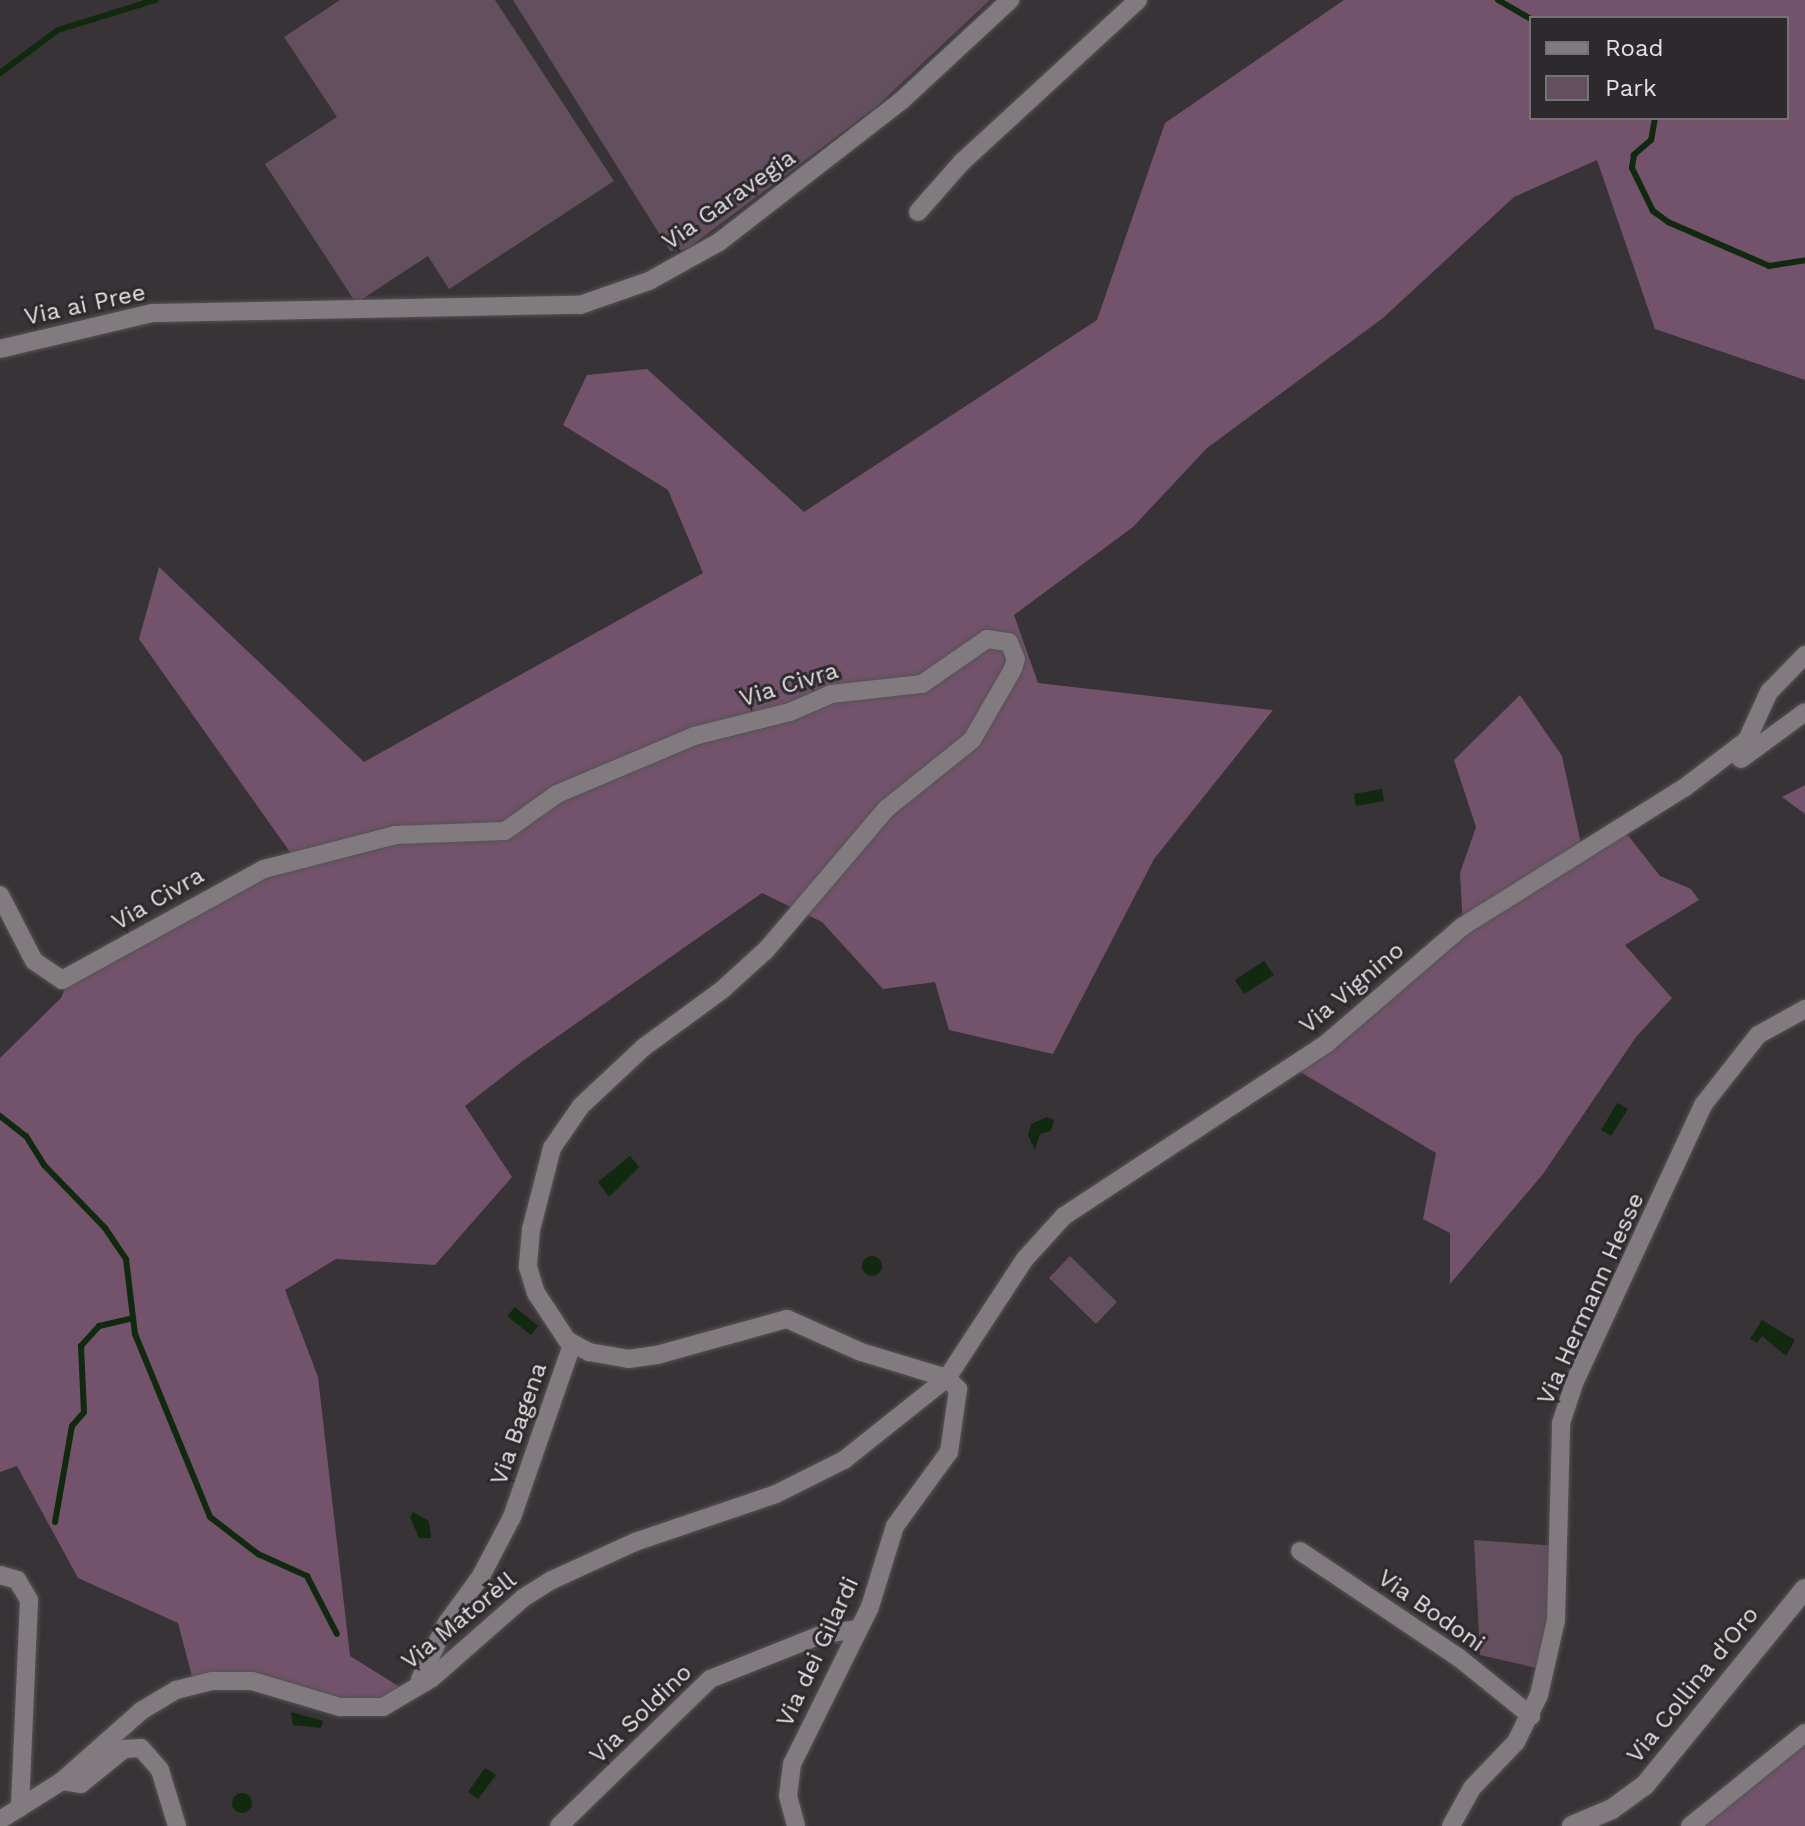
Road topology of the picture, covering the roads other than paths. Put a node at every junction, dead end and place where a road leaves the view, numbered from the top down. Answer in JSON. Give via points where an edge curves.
{"nodes":[{"id":1,"x":1010,"y":0,"type":"edge"},
{"id":2,"x":1138,"y":0,"type":"edge"},
{"id":3,"x":918,"y":212,"type":"dead end"},
{"id":4,"x":179,"y":312,"type":"joint"},
{"id":5,"x":1,"y":347,"type":"edge"},
{"id":6,"x":1805,"y":655,"type":"edge"},
{"id":7,"x":1805,"y":712,"type":"edge"},
{"id":8,"x":1684,"y":788,"type":"junction"},
{"id":9,"x":0,"y":895,"type":"edge"},
{"id":10,"x":1805,"y":1009,"type":"edge"},
{"id":11,"x":572,"y":1345,"type":"junction"},
{"id":12,"x":947,"y":1378,"type":"junction"},
{"id":13,"x":1300,"y":1551,"type":"dead end"},
{"id":14,"x":0,"y":1575,"type":"edge"},
{"id":15,"x":1805,"y":1589,"type":"edge"},
{"id":16,"x":443,"y":1629,"type":"junction"},
{"id":17,"x":859,"y":1629,"type":"junction"},
{"id":18,"x":463,"y":1651,"type":"junction"},
{"id":19,"x":408,"y":1692,"type":"junction"},
{"id":20,"x":1531,"y":1716,"type":"junction"},
{"id":21,"x":1805,"y":1733,"type":"edge"},
{"id":22,"x":62,"y":1781,"type":"junction"},
{"id":23,"x":20,"y":1808,"type":"junction"},
{"id":24,"x":0,"y":1820,"type":"edge"},
{"id":25,"x":177,"y":1826,"type":"edge"},
{"id":26,"x":559,"y":1826,"type":"edge"},
{"id":27,"x":796,"y":1826,"type":"edge"},
{"id":28,"x":1451,"y":1826,"type":"edge"},
{"id":29,"x":1572,"y":1826,"type":"edge"},
{"id":30,"x":1690,"y":1826,"type":"edge"}],
"edges":[{"from":1,"to":4,"type":"street","name":"Via Garavegia","via":[[873,124],[719,242],[649,281],[580,305]]},
{"from":2,"to":3,"type":"street","via":[[962,162]]},
{"from":4,"to":5,"type":"street","name":"Via ai Pree","via":[[152,313]]},
{"from":6,"to":8,"type":"street","name":"Via Vignino","via":[[1775,683],[1747,740]]},
{"from":7,"to":8,"type":"street","via":[[1706,785]]},
{"from":8,"to":12,"type":"street","name":"Via Vignino","via":[[1463,926],[1327,1043],[1064,1216],[1025,1259]]},
{"from":9,"to":11,"type":"street","name":"Via Civra","via":[[27,952],[44,972],[62,980],[264,869],[395,835],[505,831],[557,794],[694,736],[790,712],[831,694],[922,684],[987,639],[1009,642],[1016,659],[1013,669],[972,740],[887,808],[766,950],[644,1047],[562,1130],[543,1176],[528,1267],[536,1293]]},
{"from":10,"to":20,"type":"street","name":"Via Hermann Hesse","via":[[1758,1035],[1703,1105],[1566,1403],[1558,1457],[1556,1620]]},
{"from":11,"to":12,"type":"street","name":"Via Bagena","via":[[628,1359],[787,1319],[861,1352]]},
{"from":11,"to":16,"type":"street","name":"Via Bagena","via":[[512,1517],[481,1576]]},
{"from":12,"to":17,"type":"street","name":"Via dei Gilardi","via":[[960,1395],[949,1452],[895,1526],[875,1597]]},
{"from":12,"to":18,"type":"street","name":"Via Matorèll","via":[[877,1437],[823,1472],[596,1557],[523,1598]]},
{"from":13,"to":20,"type":"street","name":"Via Bodoni","via":[[1458,1657]]},
{"from":14,"to":23,"type":"street","via":[[17,1580],[29,1600]]},
{"from":15,"to":29,"type":"street","name":"Via Collina d'Oro","via":[[1645,1785],[1612,1809]]},
{"from":16,"to":18,"type":"street"},
{"from":16,"to":19,"type":"street","name":"Via Bagena","via":[[431,1664]]},
{"from":17,"to":26,"type":"street","name":"Via Soldino","via":[[823,1634],[710,1679]]},
{"from":17,"to":27,"type":"street","name":"Via dei Gilardi","via":[[792,1764],[788,1796]]},
{"from":18,"to":19,"type":"street","name":"Via Matorèll"},
{"from":19,"to":22,"type":"street","name":"Via Matorèll","via":[[383,1707],[357,1710],[270,1684],[194,1684],[141,1711]]},
{"from":20,"to":28,"type":"street","name":"Via Hermann Hesse","via":[[1516,1742],[1461,1804]]},
{"from":21,"to":30,"type":"street"},
{"from":22,"to":23,"type":"street","name":"Via Matorèll"},
{"from":22,"to":25,"type":"street","via":[[81,1784],[124,1749],[141,1748],[160,1770]]},
{"from":23,"to":24,"type":"street","name":"Via Matorèll"}]}
